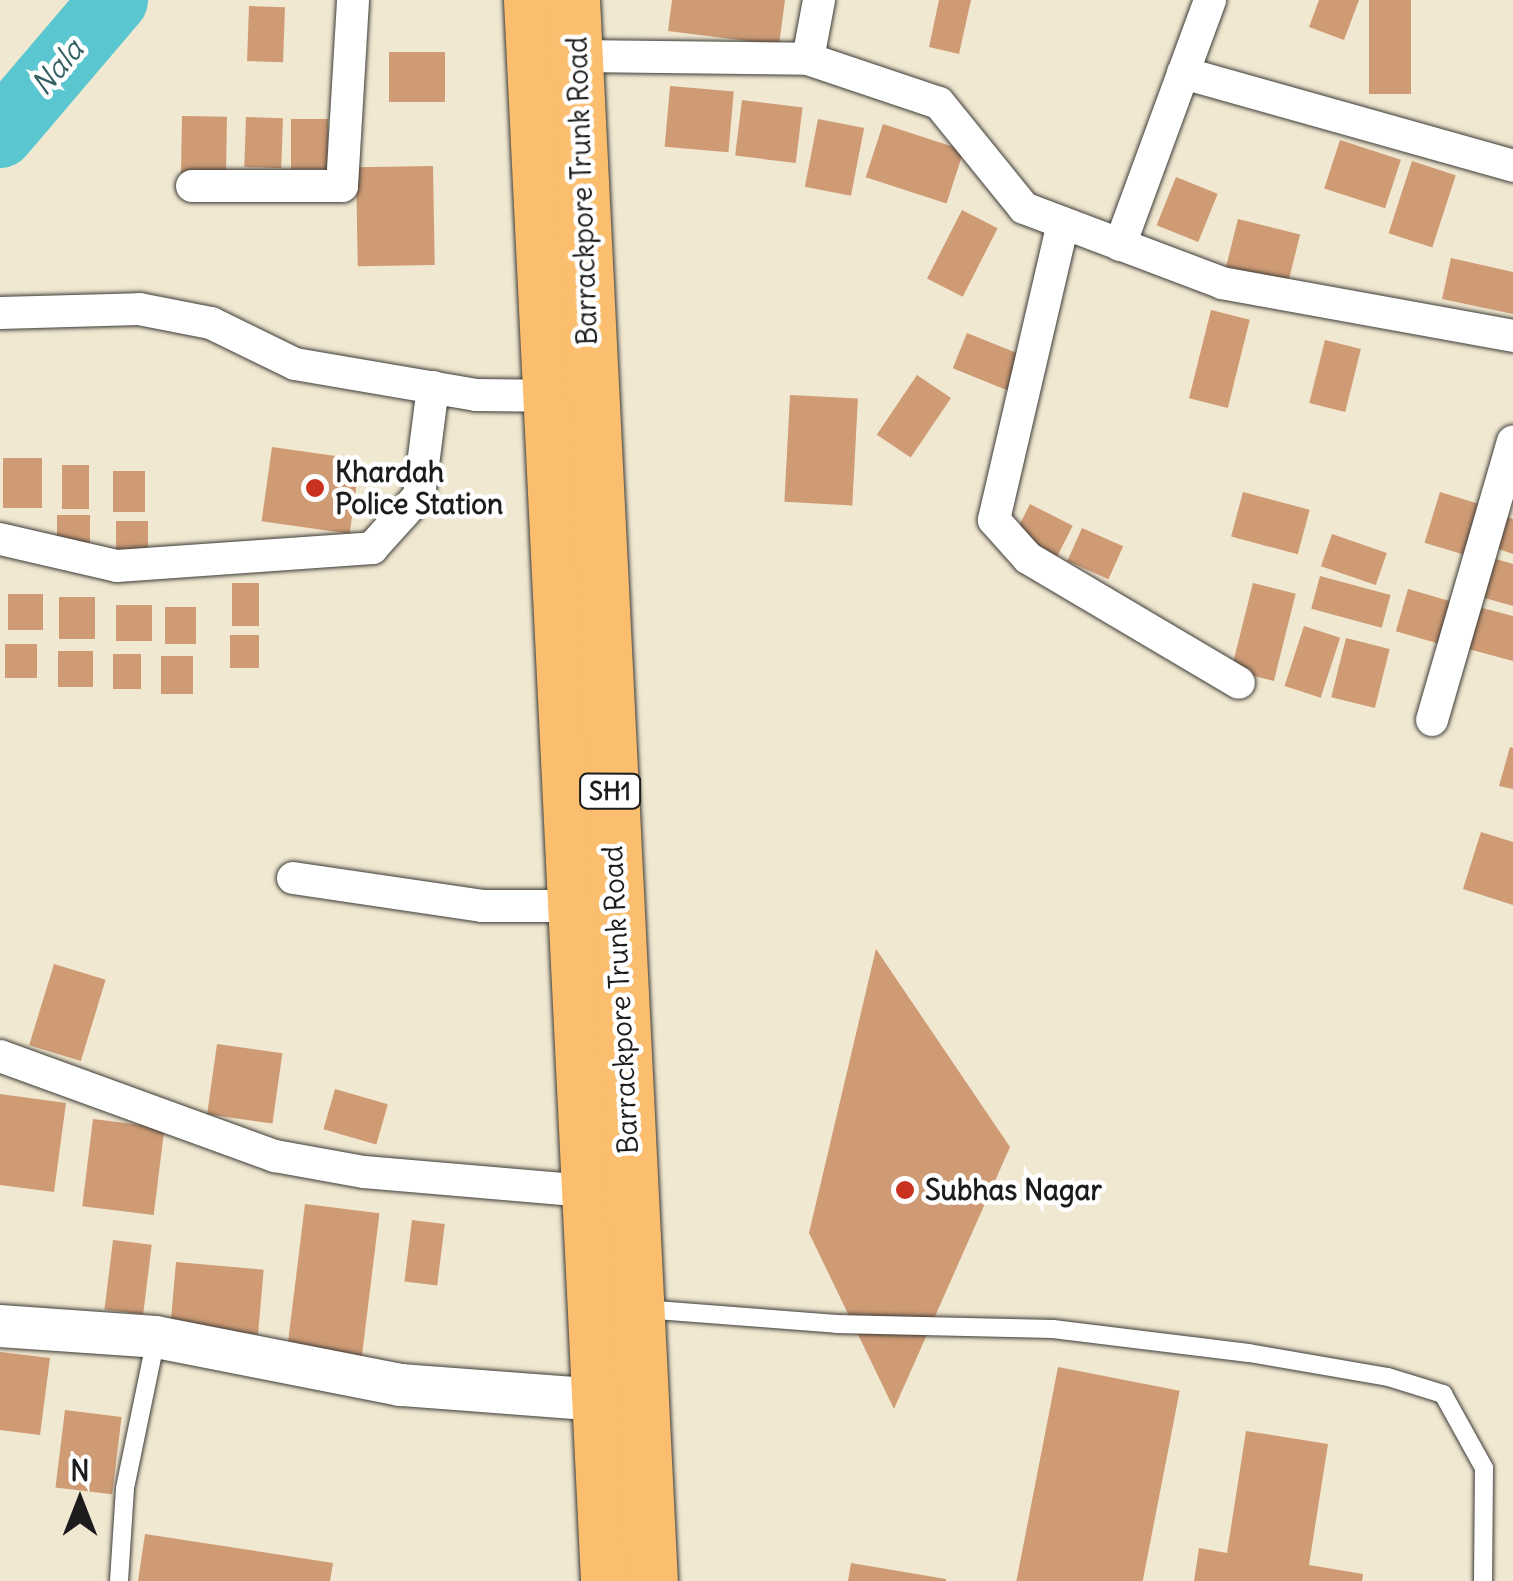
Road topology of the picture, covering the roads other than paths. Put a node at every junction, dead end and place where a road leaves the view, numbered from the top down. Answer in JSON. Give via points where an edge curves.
{"nodes":[{"id":1,"x":353,"y":0,"type":"edge"},
{"id":2,"x":530,"y":0,"type":"edge"},
{"id":3,"x":574,"y":0,"type":"edge"},
{"id":4,"x":820,"y":0,"type":"edge"},
{"id":5,"x":1210,"y":0,"type":"edge"},
{"id":6,"x":577,"y":56,"type":"junction"},
{"id":7,"x":808,"y":59,"type":"junction"},
{"id":8,"x":1183,"y":73,"type":"junction"},
{"id":9,"x":1513,"y":166,"type":"edge"},
{"id":10,"x":192,"y":186,"type":"dead end"},
{"id":11,"x":1063,"y":223,"type":"junction"},
{"id":12,"x":1120,"y":245,"type":"junction"},
{"id":13,"x":0,"y":313,"type":"edge"},
{"id":14,"x":1513,"y":336,"type":"edge"},
{"id":15,"x":433,"y":388,"type":"junction"},
{"id":16,"x":570,"y":396,"type":"junction"},
{"id":17,"x":1513,"y":442,"type":"edge"},
{"id":18,"x":0,"y":538,"type":"edge"},
{"id":19,"x":1240,"y":683,"type":"dead end"},
{"id":20,"x":1432,"y":720,"type":"dead end"},
{"id":21,"x":293,"y":878,"type":"dead end"},
{"id":22,"x":573,"y":906,"type":"junction"},
{"id":23,"x":0,"y":1056,"type":"edge"},
{"id":24,"x":586,"y":1191,"type":"junction"},
{"id":25,"x":635,"y":1308,"type":"junction"},
{"id":26,"x":0,"y":1326,"type":"edge"},
{"id":27,"x":156,"y":1337,"type":"junction"},
{"id":28,"x":599,"y":1400,"type":"junction"},
{"id":29,"x":119,"y":1581,"type":"edge"},
{"id":30,"x":607,"y":1581,"type":"edge"},
{"id":31,"x":652,"y":1581,"type":"edge"},
{"id":32,"x":1483,"y":1581,"type":"edge"}],
"edges":[{"from":1,"to":10,"type":"street","via":[[342,186]]},
{"from":2,"to":16,"type":"main road","name":"Barrackpore Trunk Road","number":"SH1"},
{"from":3,"to":6,"type":"main road","name":"Barrackpore Trunk Road","number":"SH1"},
{"from":4,"to":7,"type":"street"},
{"from":5,"to":8,"type":"street"},
{"from":6,"to":7,"type":"street"},
{"from":6,"to":16,"type":"main road","name":"Barrackpore Trunk Road","number":"SH1"},
{"from":7,"to":11,"type":"street","via":[[939,104],[1024,208]]},
{"from":8,"to":9,"type":"street"},
{"from":8,"to":12,"type":"street"},
{"from":11,"to":12,"type":"street"},
{"from":11,"to":19,"type":"street","via":[[994,520],[1028,558]]},
{"from":12,"to":14,"type":"street","via":[[1222,283]]},
{"from":13,"to":15,"type":"street","via":[[139,309],[211,323],[296,364]]},
{"from":15,"to":16,"type":"street"},
{"from":15,"to":18,"type":"street","via":[[418,496],[372,548],[117,566]]},
{"from":16,"to":22,"type":"main road","name":"Barrackpore Trunk Road","number":"SH1"},
{"from":16,"to":25,"type":"main road","name":"Barrackpore Trunk Road","number":"SH1"},
{"from":17,"to":20,"type":"street"},
{"from":21,"to":22,"type":"street","via":[[482,906]]},
{"from":22,"to":24,"type":"main road","name":"Barrackpore Trunk Road","number":"SH1"},
{"from":23,"to":24,"type":"street","via":[[275,1156],[364,1172]]},
{"from":24,"to":28,"type":"main road","name":"Barrackpore Trunk Road","number":"SH1"},
{"from":25,"to":31,"type":"main road","name":"Barrackpore Trunk Road","number":"SH1"},
{"from":25,"to":32,"type":"lane","via":[[836,1324],[1053,1328],[1284,1359],[1443,1394],[1484,1468]]},
{"from":26,"to":27,"type":"street"},
{"from":27,"to":28,"type":"street","via":[[401,1385]]},
{"from":27,"to":29,"type":"lane","via":[[125,1488]]},
{"from":28,"to":30,"type":"main road","name":"Barrackpore Trunk Road","number":"SH1"}]}
